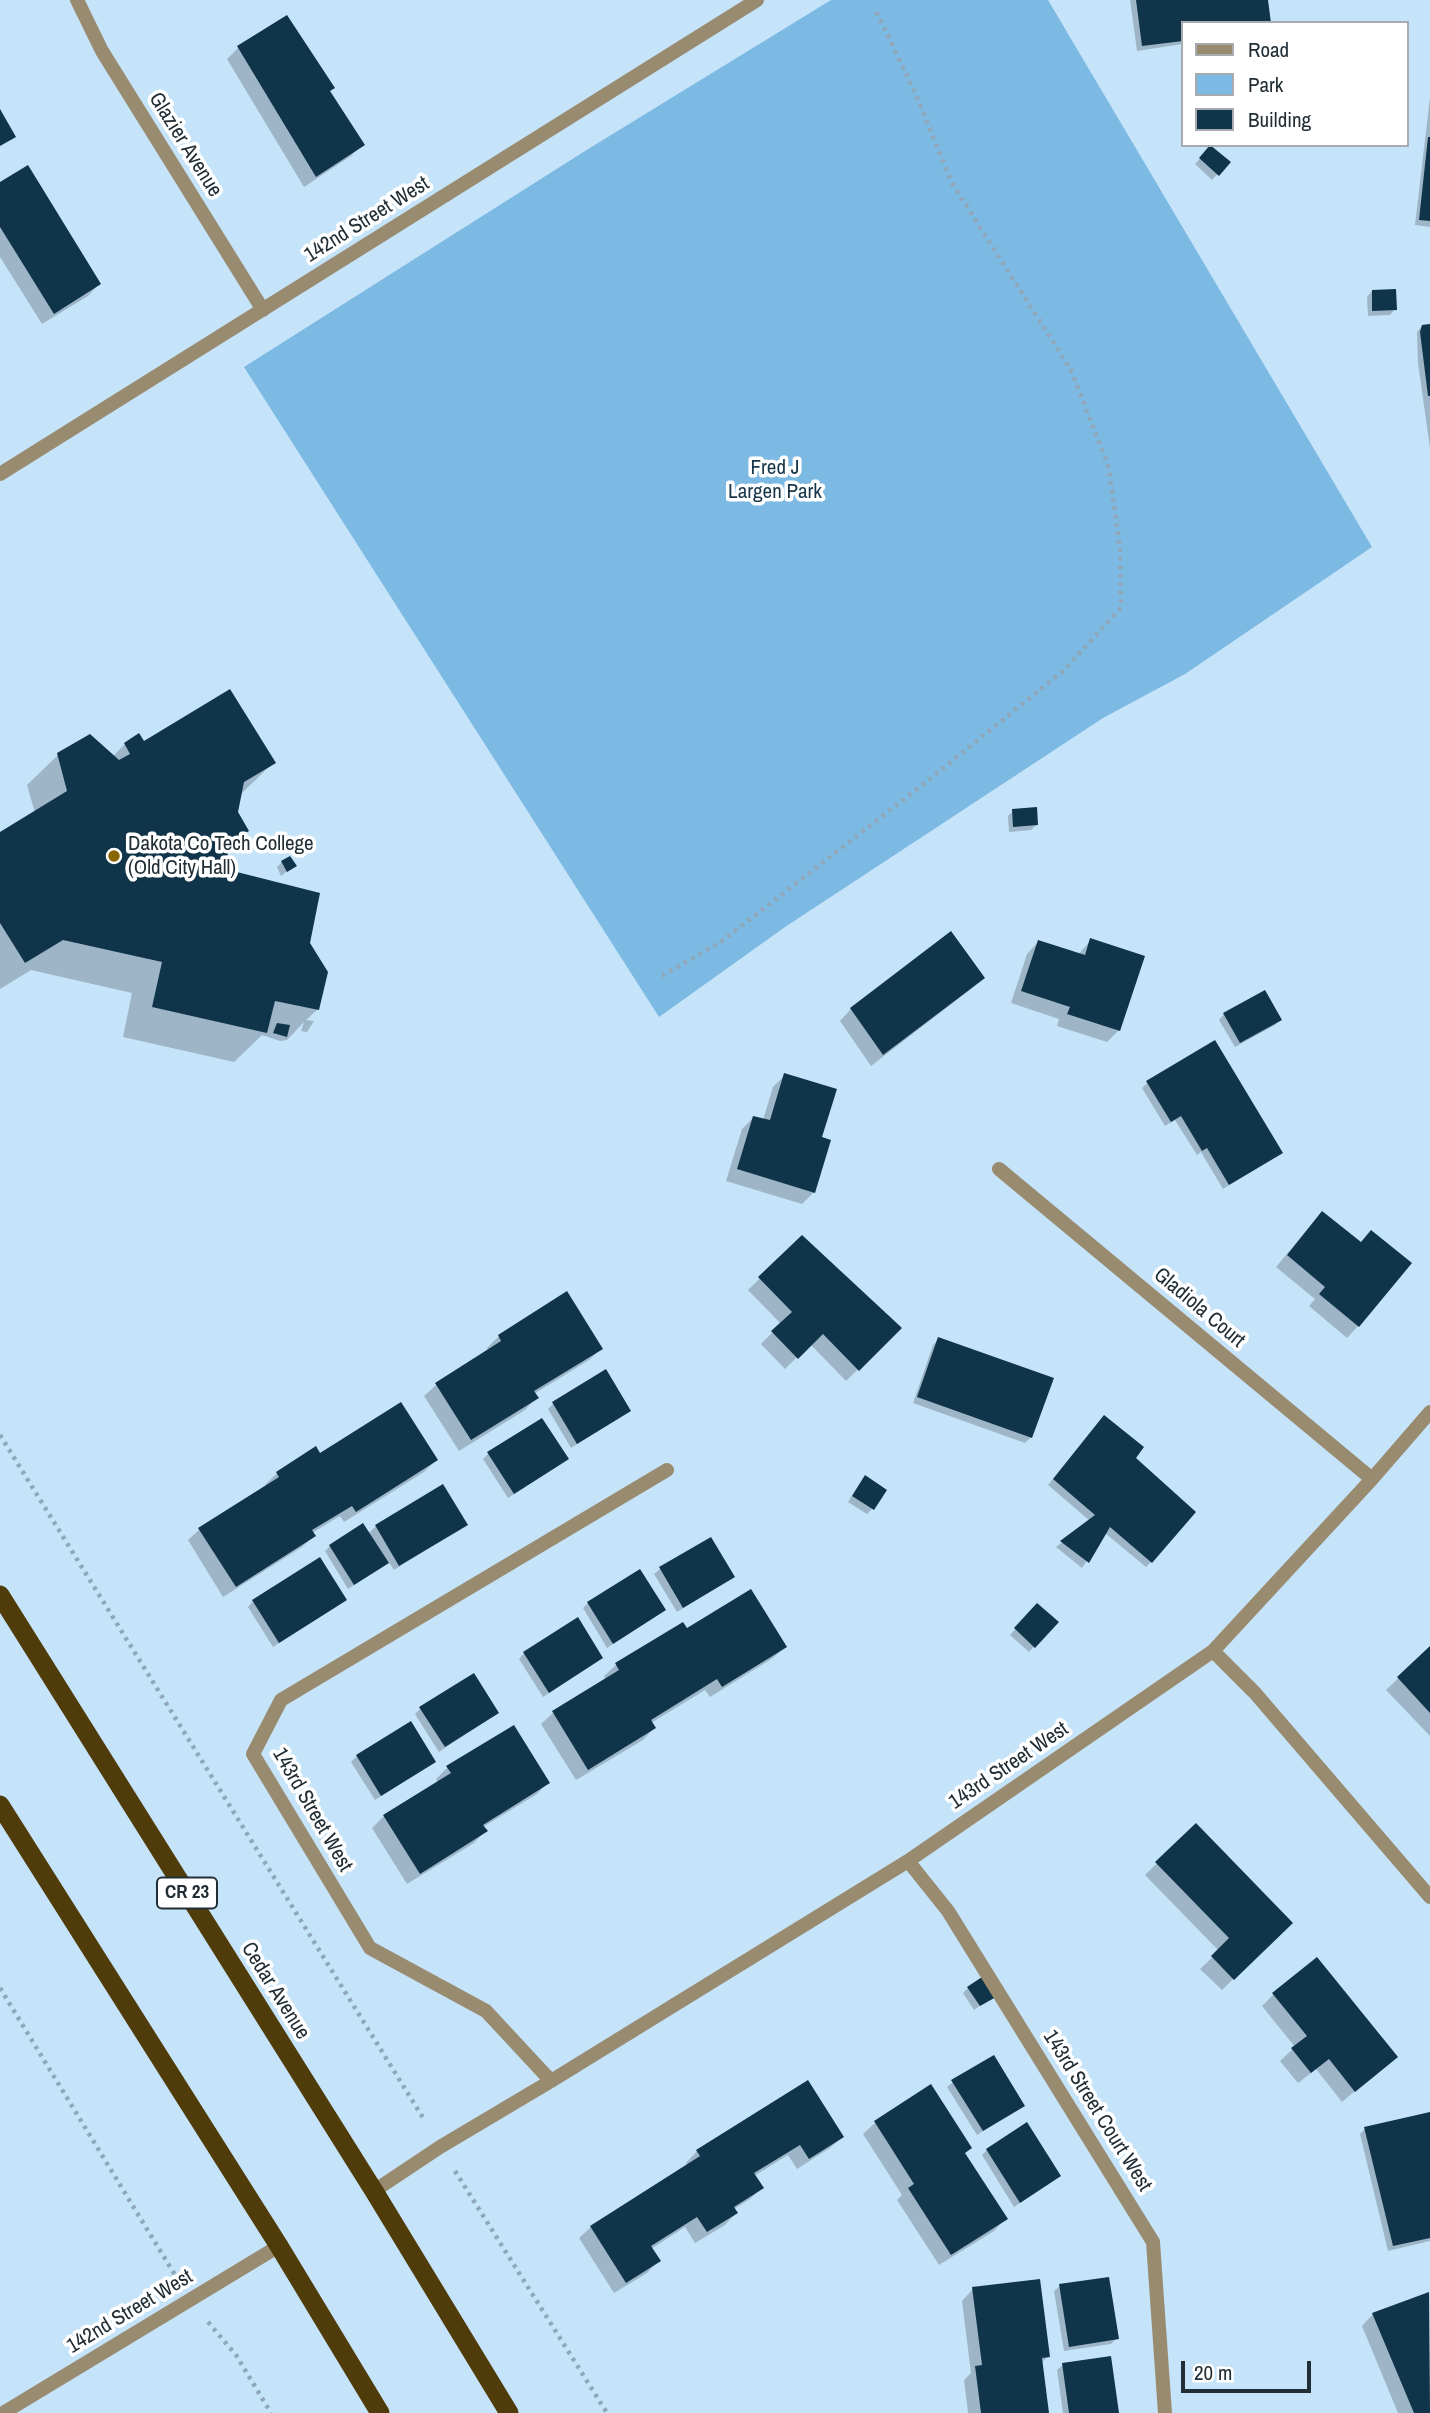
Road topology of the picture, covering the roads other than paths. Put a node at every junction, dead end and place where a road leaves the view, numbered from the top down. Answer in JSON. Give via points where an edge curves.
{"nodes":[{"id":1,"x":77,"y":0,"type":"edge"},
{"id":2,"x":757,"y":0,"type":"edge"},
{"id":3,"x":263,"y":310,"type":"junction"},
{"id":4,"x":0,"y":474,"type":"edge"},
{"id":5,"x":999,"y":1169,"type":"dead end"},
{"id":6,"x":1430,"y":1412,"type":"edge"},
{"id":7,"x":667,"y":1470,"type":"dead end"},
{"id":8,"x":1372,"y":1479,"type":"junction"},
{"id":9,"x":0,"y":1595,"type":"edge"},
{"id":10,"x":1213,"y":1651,"type":"junction"},
{"id":11,"x":0,"y":1805,"type":"edge"},
{"id":12,"x":908,"y":1861,"type":"junction"},
{"id":13,"x":1430,"y":1897,"type":"edge"},
{"id":14,"x":551,"y":2081,"type":"junction"},
{"id":15,"x":374,"y":2191,"type":"junction"},
{"id":16,"x":279,"y":2246,"type":"junction"},
{"id":17,"x":3,"y":2413,"type":"edge"},
{"id":18,"x":380,"y":2413,"type":"edge"},
{"id":19,"x":509,"y":2413,"type":"edge"},
{"id":20,"x":1165,"y":2413,"type":"edge"}],
"edges":[{"from":1,"to":3,"type":"street","name":"Glazier Avenue","via":[[102,51]]},
{"from":2,"to":3,"type":"street","name":"142nd Street West"},
{"from":3,"to":4,"type":"street","name":"142nd Street West"},
{"from":5,"to":8,"type":"street","name":"Gladiola Court"},
{"from":6,"to":8,"type":"street","name":"143rd Street West"},
{"from":7,"to":14,"type":"street","name":"143rd Street West","via":[[281,1700],[253,1754],[370,1948],[486,2011]]},
{"from":8,"to":10,"type":"street","name":"143rd Street West"},
{"from":9,"to":15,"type":"highway","name":"Cedar Avenue","number":"CR 23"},
{"from":10,"to":12,"type":"street","name":"143rd Street West"},
{"from":10,"to":13,"type":"street","via":[[1255,1693]]},
{"from":11,"to":16,"type":"highway"},
{"from":12,"to":14,"type":"street","name":"143rd Street West"},
{"from":12,"to":20,"type":"street","name":"143rd Street Court West","via":[[948,1911],[1153,2242]]},
{"from":14,"to":15,"type":"street","name":"143rd Street West"},
{"from":15,"to":19,"type":"highway","name":"Cedar Avenue","number":"CR 23"},
{"from":16,"to":17,"type":"street","name":"142nd Street West"},
{"from":16,"to":18,"type":"highway"}]}
